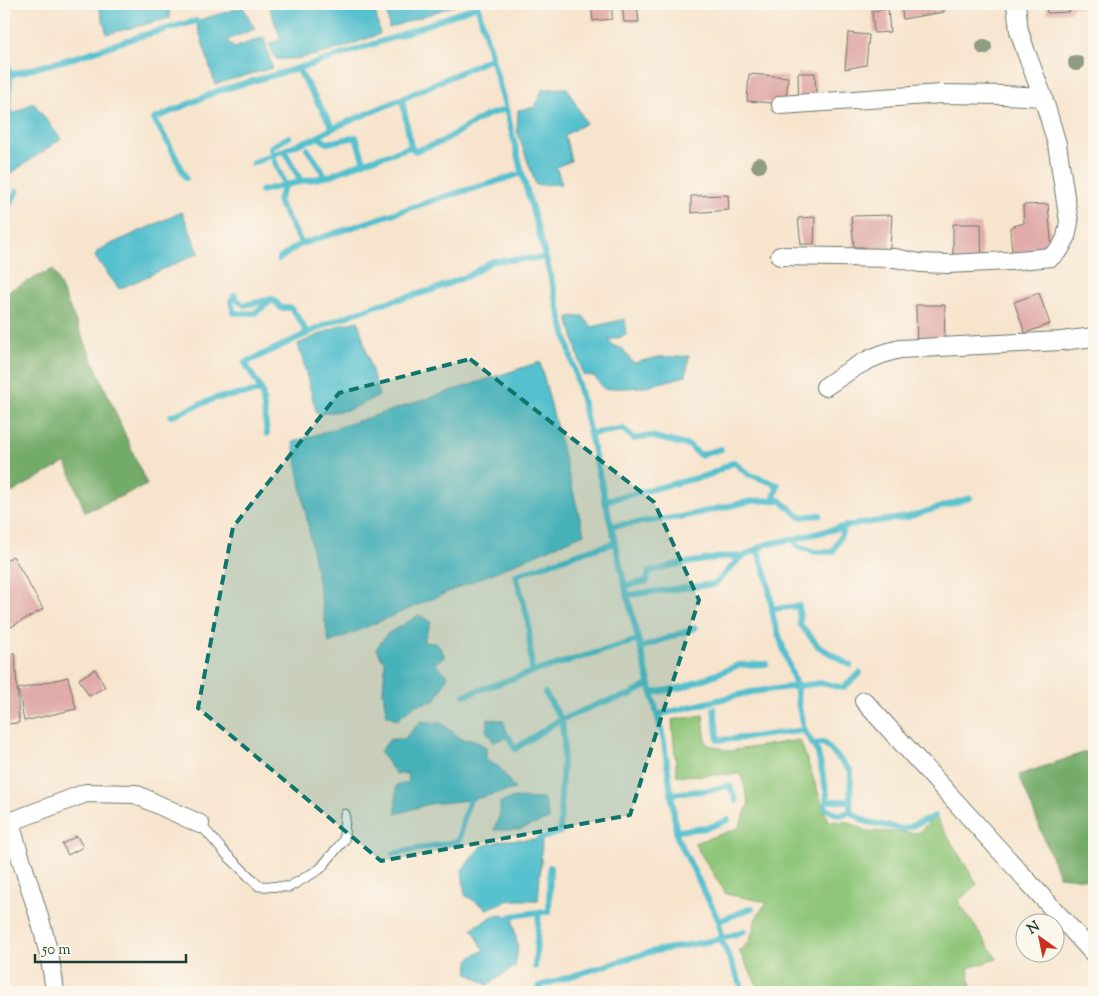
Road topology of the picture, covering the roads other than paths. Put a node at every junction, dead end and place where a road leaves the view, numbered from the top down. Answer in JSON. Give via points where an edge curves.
{"nodes":[{"id":1,"x":1016,"y":4,"type":"edge"},
{"id":2,"x":1043,"y":97,"type":"junction"},
{"id":3,"x":780,"y":105,"type":"dead end"},
{"id":4,"x":780,"y":256,"type":"dead end"},
{"id":5,"x":1094,"y":337,"type":"edge"},
{"id":6,"x":825,"y":387,"type":"dead end"},
{"id":7,"x":864,"y":701,"type":"dead end"},
{"id":8,"x":345,"y":814,"type":"dead end"},
{"id":9,"x":7,"y":822,"type":"edge"},
{"id":10,"x":200,"y":824,"type":"joint"},
{"id":11,"x":1094,"y":954,"type":"edge"},
{"id":12,"x":56,"y":992,"type":"edge"}],
"edges":[{"from":1,"to":2,"type":"street","via":[[1024,45]]},
{"from":2,"to":3,"type":"street","via":[[941,94]]},
{"from":2,"to":4,"type":"street","via":[[1057,144],[1069,222],[1066,238],[1051,257],[948,264],[895,258]]},
{"from":5,"to":6,"type":"street","via":[[1061,342],[900,349],[859,364]]},
{"from":7,"to":11,"type":"street"},
{"from":8,"to":10,"type":"lane","via":[[344,840],[320,869],[289,887],[259,886]]},
{"from":9,"to":10,"type":"street","via":[[86,793],[135,794]]},
{"from":9,"to":12,"type":"street","via":[[30,884]]}]}
